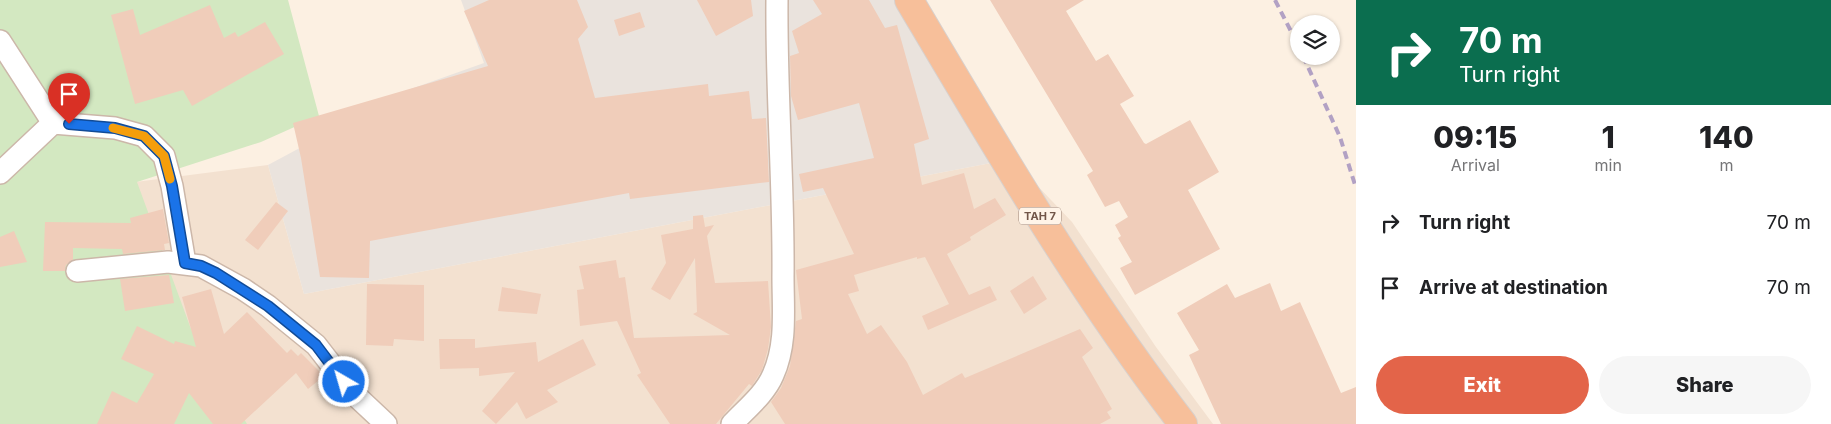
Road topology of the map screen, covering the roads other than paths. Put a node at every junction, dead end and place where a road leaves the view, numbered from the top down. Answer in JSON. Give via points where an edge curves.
{"nodes":[{"id":1,"x":777,"y":0,"type":"edge"},
{"id":2,"x":909,"y":0,"type":"edge"},
{"id":3,"x":0,"y":41,"type":"edge"},
{"id":4,"x":53,"y":123,"type":"junction"},
{"id":5,"x":0,"y":173,"type":"edge"},
{"id":6,"x":185,"y":263,"type":"junction"},
{"id":7,"x":77,"y":271,"type":"dead end"},
{"id":8,"x":386,"y":424,"type":"edge"},
{"id":9,"x":732,"y":424,"type":"edge"},
{"id":10,"x":1183,"y":424,"type":"edge"}],
"edges":[{"from":1,"to":9,"type":"street","via":[[782,343],[773,376]]},
{"from":2,"to":10,"type":"highway","number":"TAH 7","via":[[1016,180],[1142,372]]},
{"from":3,"to":4,"type":"street"},
{"from":4,"to":5,"type":"street"},
{"from":4,"to":6,"type":"street","via":[[122,130],[144,136],[164,156]]},
{"from":6,"to":7,"type":"street"},
{"from":6,"to":8,"type":"street","via":[[216,273],[274,311],[316,345],[354,394]]}]}
